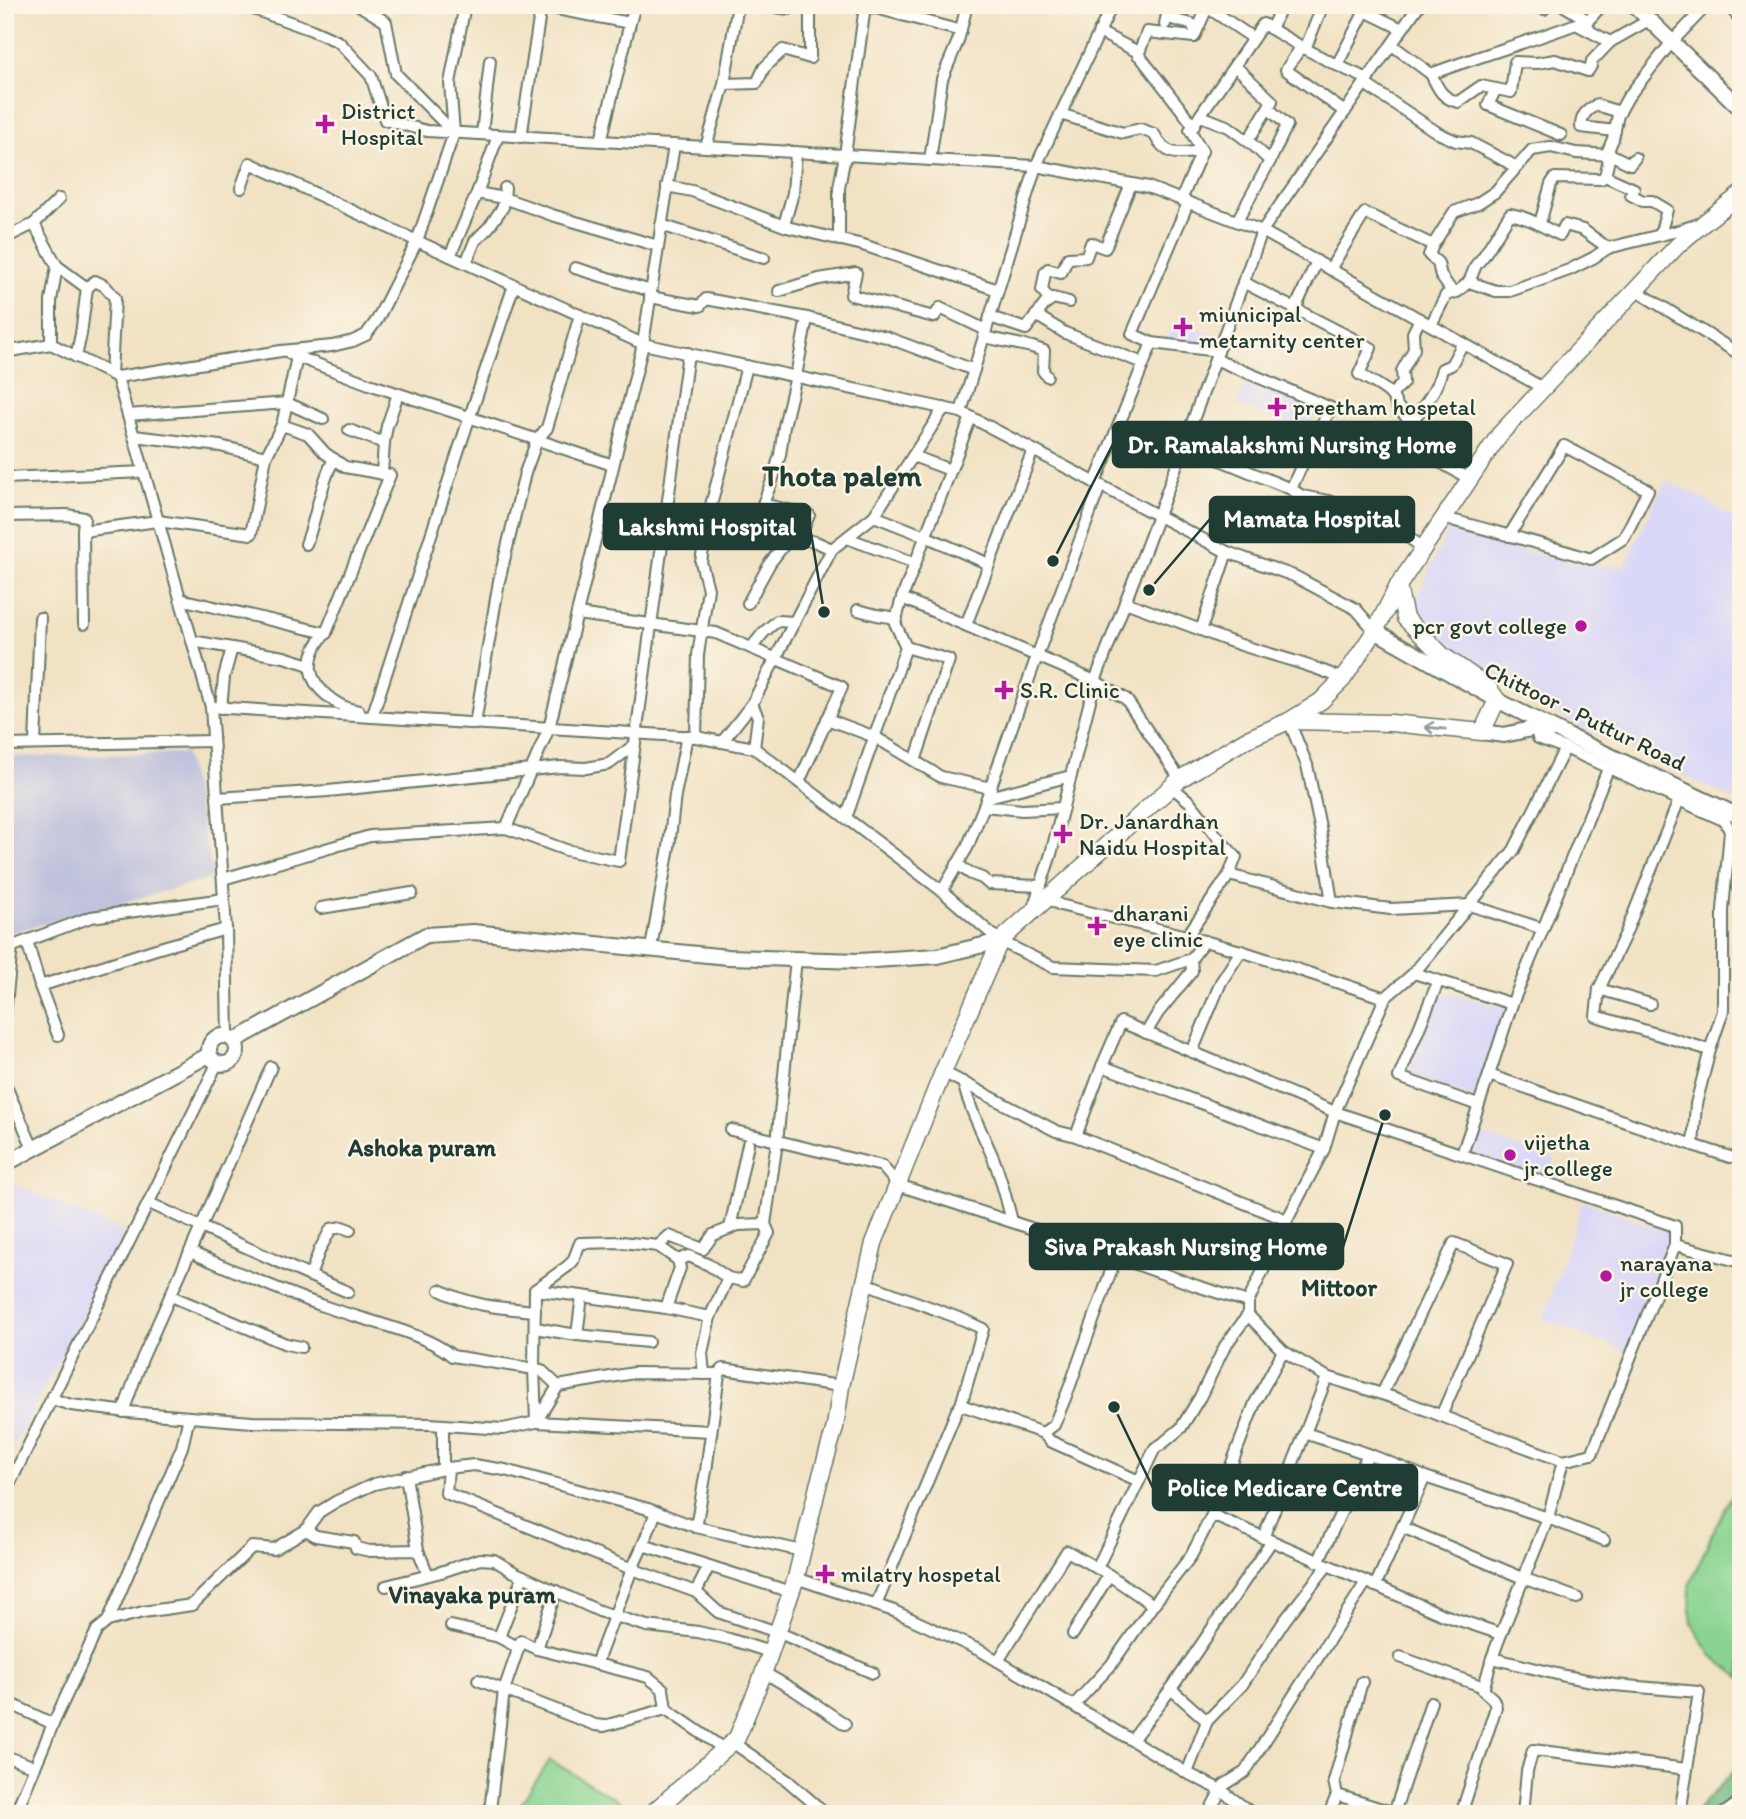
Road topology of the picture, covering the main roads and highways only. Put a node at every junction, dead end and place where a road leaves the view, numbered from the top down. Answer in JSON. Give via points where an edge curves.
{"nodes":[{"id":1,"x":1634,"y":5,"type":"edge"},
{"id":2,"x":1741,"y":109,"type":"edge"},
{"id":3,"x":1741,"y":194,"type":"edge"},
{"id":4,"x":1398,"y":586,"type":"junction"},
{"id":5,"x":1375,"y":631,"type":"junction"},
{"id":6,"x":1497,"y":700,"type":"junction"},
{"id":7,"x":1289,"y":720,"type":"junction"},
{"id":8,"x":1535,"y":723,"type":"junction"},
{"id":9,"x":1482,"y":732,"type":"junction"},
{"id":10,"x":1741,"y":817,"type":"edge"},
{"id":11,"x":1000,"y":941,"type":"junction"},
{"id":12,"x":231,"y":1039,"type":"junction"},
{"id":13,"x":213,"y":1059,"type":"junction"},
{"id":14,"x":5,"y":1164,"type":"edge"},
{"id":15,"x":651,"y":1814,"type":"edge"}],
"edges":[{"from":1,"to":2,"type":"main road"},
{"from":3,"to":4,"type":"highway","via":[[1678,245],[1500,434]]},
{"from":4,"to":5,"type":"highway"},
{"from":4,"to":6,"type":"highway","via":[[1405,618],[1442,655],[1487,686]]},
{"from":5,"to":6,"type":"main road","name":"Chittoor - Puttur Road"},
{"from":5,"to":7,"type":"highway","via":[[1343,679],[1321,701]]},
{"from":6,"to":8,"type":"main road","name":"Chittoor - Puttur Road"},
{"from":6,"to":9,"type":"highway"},
{"from":9,"to":7,"type":"highway","one_way":true},
{"from":7,"to":11,"type":"highway","via":[[1245,740],[1176,783],[1044,892],[1032,911]]},
{"from":8,"to":9,"type":"main road","via":[[1504,735]]},
{"from":8,"to":10,"type":"main road","name":"Chittoor - Puttur Road"},
{"from":11,"to":12,"type":"main road","via":[[937,956],[859,961],[728,957],[473,932],[426,935]]},
{"from":11,"to":15,"type":"highway","via":[[874,1243],[835,1427],[793,1585],[737,1738]]},
{"from":12,"to":13,"type":"main road","via":[[213,1040],[209,1047]]},
{"from":12,"to":13,"type":"main road","via":[[237,1049],[235,1058],[225,1065]]},
{"from":13,"to":14,"type":"main road"}]}
